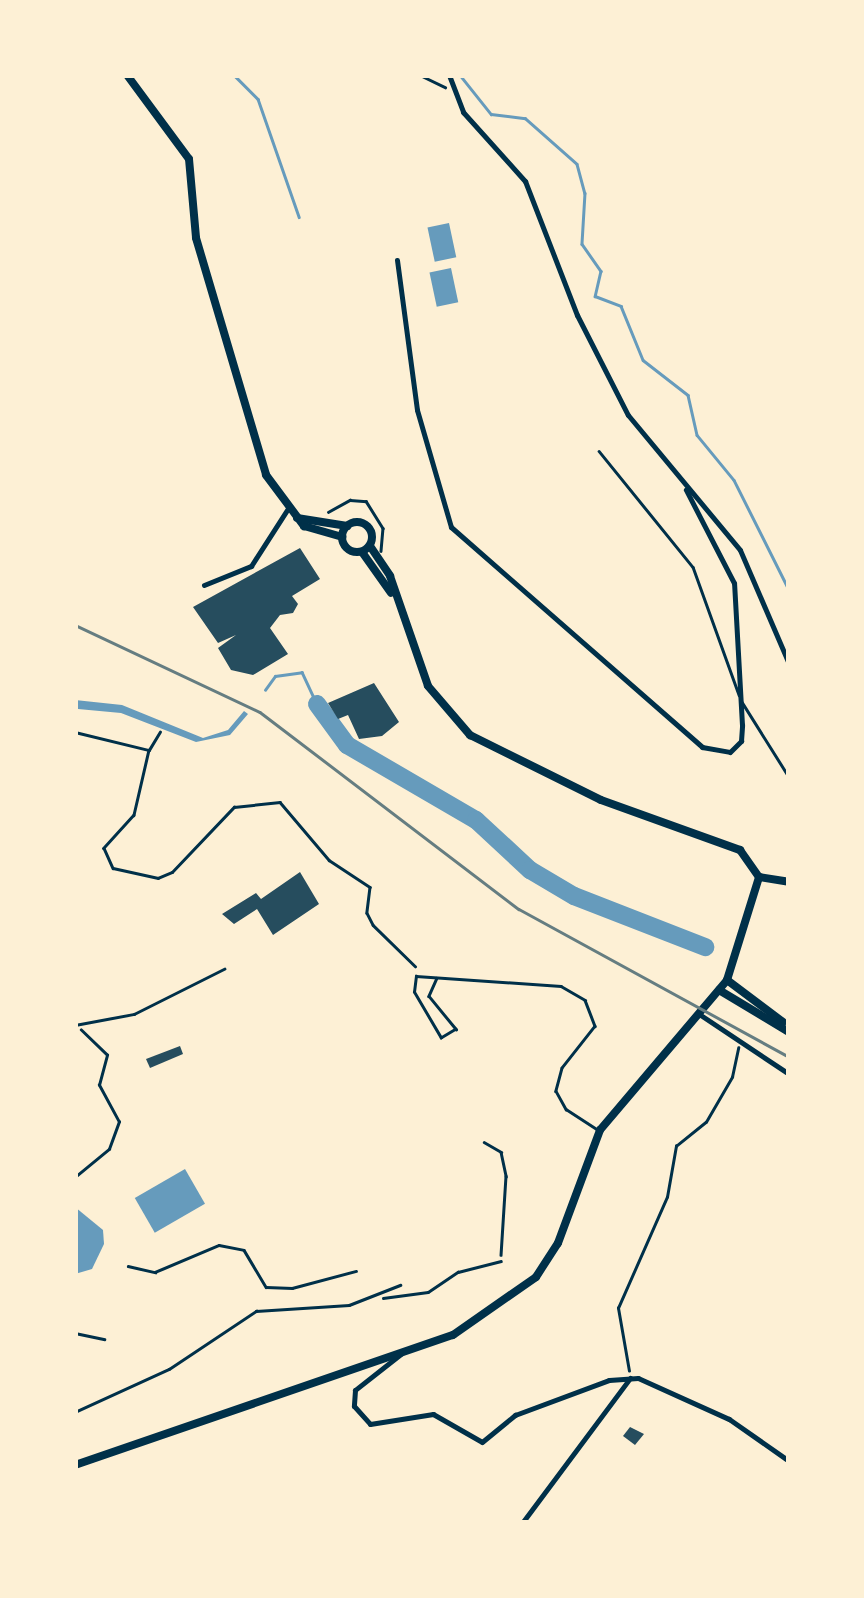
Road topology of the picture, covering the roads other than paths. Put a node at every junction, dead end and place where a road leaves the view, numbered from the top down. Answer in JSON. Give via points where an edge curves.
{"nodes":[{"id":1,"x":127,"y":75,"type":"edge"},
{"id":2,"x":449,"y":77,"type":"edge"},
{"id":3,"x":397,"y":260,"type":"dead end"},
{"id":4,"x":599,"y":451,"type":"dead end"},
{"id":5,"x":686,"y":490,"type":"junction"},
{"id":6,"x":288,"y":510,"type":"junction"},
{"id":7,"x":297,"y":518,"type":"junction"},
{"id":8,"x":347,"y":526,"type":"junction"},
{"id":9,"x":342,"y":537,"type":"junction"},
{"id":10,"x":366,"y":549,"type":"junction"},
{"id":11,"x":204,"y":585,"type":"dead end"},
{"id":12,"x":789,"y":664,"type":"edge"},
{"id":13,"x":740,"y":697,"type":"junction"},
{"id":14,"x":789,"y":777,"type":"edge"},
{"id":15,"x":789,"y":847,"type":"edge"},
{"id":16,"x":789,"y":858,"type":"edge"},
{"id":17,"x":759,"y":877,"type":"junction"},
{"id":18,"x":789,"y":882,"type":"edge"},
{"id":19,"x":224,"y":970,"type":"dead end"},
{"id":20,"x":438,"y":978,"type":"junction"},
{"id":21,"x":726,"y":980,"type":"junction"},
{"id":22,"x":720,"y":990,"type":"junction"},
{"id":23,"x":699,"y":1014,"type":"junction"},
{"id":24,"x":75,"y":1025,"type":"edge"},
{"id":25,"x":789,"y":1029,"type":"edge"},
{"id":26,"x":789,"y":1074,"type":"edge"},
{"id":27,"x":600,"y":1130,"type":"junction"},
{"id":28,"x":401,"y":1350,"type":"junction"},
{"id":29,"x":630,"y":1378,"type":"junction"},
{"id":30,"x":789,"y":1461,"type":"edge"},
{"id":31,"x":75,"y":1465,"type":"edge"},
{"id":32,"x":522,"y":1523,"type":"edge"}],
"edges":[{"from":1,"to":6,"type":"street","via":[[189,159],[196,238],[212,298],[266,476]]},
{"from":2,"to":5,"type":"street","via":[[470,121],[520,172],[577,315],[628,415]]},
{"from":3,"to":13,"type":"street","via":[[417,410],[452,528],[702,747],[730,752],[741,742]]},
{"from":4,"to":13,"type":"lane","via":[[693,567]]},
{"from":5,"to":12,"type":"street","via":[[740,550]]},
{"from":5,"to":13,"type":"street","via":[[734,583]]},
{"from":6,"to":7,"type":"street"},
{"from":6,"to":11,"type":"street","via":[[251,566]]},
{"from":7,"to":8,"type":"street"},
{"from":7,"to":9,"type":"street"},
{"from":8,"to":9,"type":"street"},
{"from":8,"to":10,"type":"street","via":[[368,526]]},
{"from":9,"to":10,"type":"street","via":[[348,550]]},
{"from":10,"to":17,"type":"street","via":[[390,576],[408,638],[442,707],[492,750],[601,800],[740,850]]},
{"from":13,"to":14,"type":"lane"},
{"from":15,"to":16,"type":"lane"},
{"from":17,"to":18,"type":"street"},
{"from":17,"to":21,"type":"street"},
{"from":19,"to":24,"type":"lane","via":[[134,1014]]},
{"from":20,"to":20,"type":"lane","via":[[416,976],[414,992],[434,1032],[447,1038],[455,1022],[428,996]]},
{"from":20,"to":27,"type":"lane","via":[[561,986],[585,1000],[595,1026],[562,1068],[556,1090],[566,1109]]},
{"from":21,"to":22,"type":"street"},
{"from":21,"to":25,"type":"street"},
{"from":22,"to":23,"type":"street"},
{"from":22,"to":25,"type":"street"},
{"from":23,"to":26,"type":"street"},
{"from":23,"to":27,"type":"street"},
{"from":27,"to":28,"type":"street","via":[[558,1243],[536,1277],[453,1334]]},
{"from":28,"to":29,"type":"street","via":[[354,1390],[360,1418],[382,1424],[433,1414],[482,1442],[515,1416]]},
{"from":28,"to":31,"type":"street"},
{"from":29,"to":30,"type":"street","via":[[688,1397]]},
{"from":29,"to":32,"type":"street"}]}
